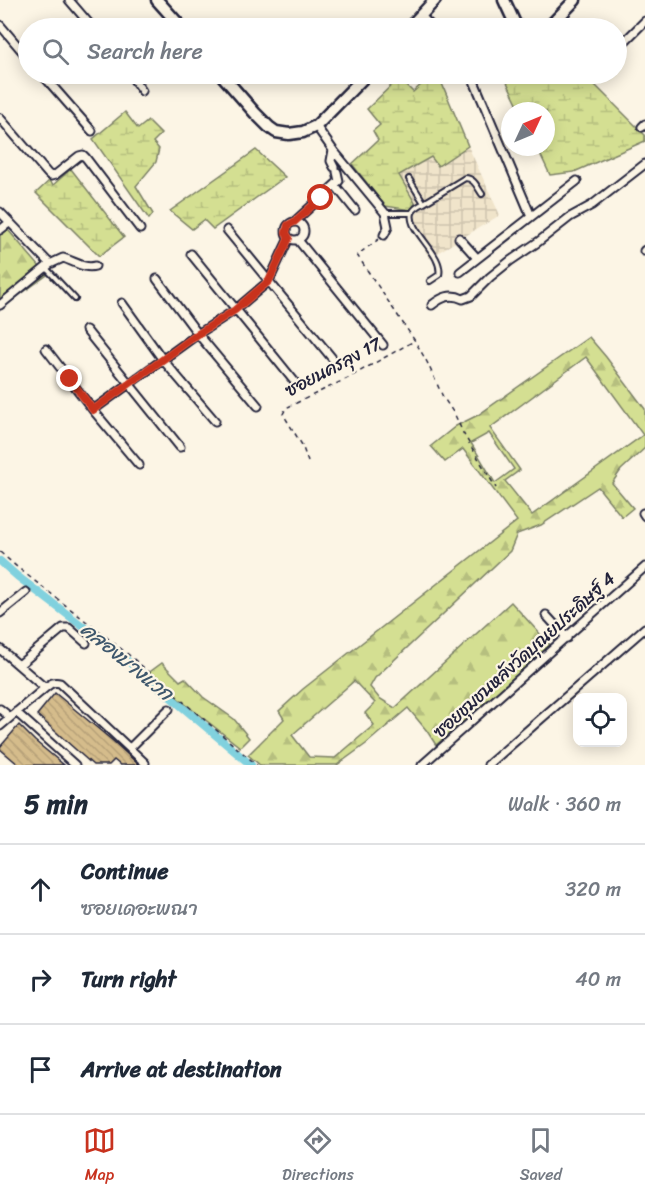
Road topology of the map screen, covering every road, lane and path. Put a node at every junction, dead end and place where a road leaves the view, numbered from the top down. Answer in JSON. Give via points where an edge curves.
{"nodes":[{"id":1,"x":69,"y":0,"type":"edge"},
{"id":2,"x":157,"y":0,"type":"edge"},
{"id":3,"x":435,"y":0,"type":"edge"},
{"id":4,"x":504,"y":0,"type":"edge"},
{"id":5,"x":575,"y":0,"type":"edge"},
{"id":6,"x":421,"y":16,"type":"edge"},
{"id":7,"x":84,"y":18,"type":"edge"},
{"id":8,"x":173,"y":18,"type":"edge"},
{"id":9,"x":512,"y":18,"type":"edge"},
{"id":10,"x":558,"y":18,"type":"edge"},
{"id":11,"x":645,"y":21,"type":"edge"},
{"id":12,"x":0,"y":25,"type":"edge"},
{"id":13,"x":627,"y":39,"type":"edge"},
{"id":14,"x":18,"y":46,"type":"edge"},
{"id":15,"x":51,"y":84,"type":"edge"},
{"id":16,"x":137,"y":84,"type":"edge"},
{"id":17,"x":230,"y":84,"type":"edge"},
{"id":18,"x":357,"y":84,"type":"edge"},
{"id":19,"x":475,"y":84,"type":"edge"},
{"id":20,"x":142,"y":91,"type":"dead end"},
{"id":21,"x":0,"y":118,"type":"edge"},
{"id":22,"x":316,"y":126,"type":"junction"},
{"id":23,"x":92,"y":131,"type":"dead end"},
{"id":24,"x":333,"y":150,"type":"junction"},
{"id":25,"x":645,"y":164,"type":"edge"},
{"id":26,"x":409,"y":179,"type":"dead end"},
{"id":27,"x":577,"y":181,"type":"dead end"},
{"id":28,"x":335,"y":185,"type":"junction"},
{"id":29,"x":482,"y":194,"type":"dead end"},
{"id":30,"x":424,"y":203,"type":"junction"},
{"id":31,"x":355,"y":210,"type":"dead end"},
{"id":32,"x":0,"y":212,"type":"edge"},
{"id":33,"x":386,"y":213,"type":"junction"},
{"id":34,"x":412,"y":213,"type":"junction"},
{"id":35,"x":531,"y":216,"type":"junction"},
{"id":36,"x":294,"y":222,"type":"junction"},
{"id":37,"x":9,"y":223,"type":"junction"},
{"id":38,"x":140,"y":229,"type":"dead end"},
{"id":39,"x":0,"y":230,"type":"edge"},
{"id":40,"x":227,"y":230,"type":"dead end"},
{"id":41,"x":384,"y":235,"type":"joint"},
{"id":42,"x":289,"y":238,"type":"junction"},
{"id":43,"x":459,"y":238,"type":"dead end"},
{"id":44,"x":298,"y":240,"type":"junction"},
{"id":45,"x":191,"y":254,"type":"dead end"},
{"id":46,"x":477,"y":258,"type":"junction"},
{"id":47,"x":48,"y":266,"type":"junction"},
{"id":48,"x":95,"y":266,"type":"dead end"},
{"id":49,"x":460,"y":272,"type":"dead end"},
{"id":50,"x":157,"y":279,"type":"dead end"},
{"id":51,"x":269,"y":281,"type":"junction"},
{"id":52,"x":430,"y":281,"type":"dead end"},
{"id":53,"x":75,"y":299,"type":"dead end"},
{"id":54,"x":122,"y":303,"type":"dead end"},
{"id":55,"x":0,"y":305,"type":"edge"},
{"id":56,"x":432,"y":305,"type":"dead end"},
{"id":57,"x":235,"y":310,"type":"junction"},
{"id":58,"x":86,"y":330,"type":"dead end"},
{"id":59,"x":198,"y":334,"type":"junction"},
{"id":60,"x":415,"y":341,"type":"junction"},
{"id":61,"x":382,"y":345,"type":"dead end"},
{"id":62,"x":46,"y":349,"type":"dead end"},
{"id":63,"x":164,"y":360,"type":"junction"},
{"id":64,"x":336,"y":363,"type":"dead end"},
{"id":65,"x":294,"y":381,"type":"dead end"},
{"id":66,"x":129,"y":384,"type":"junction"},
{"id":67,"x":258,"y":406,"type":"dead end"},
{"id":68,"x":93,"y":410,"type":"junction"},
{"id":69,"x":215,"y":421,"type":"dead end"},
{"id":70,"x":180,"y":447,"type":"dead end"},
{"id":71,"x":308,"y":462,"type":"dead end"},
{"id":72,"x":139,"y":465,"type":"dead end"},
{"id":73,"x":496,"y":488,"type":"dead end"},
{"id":74,"x":0,"y":552,"type":"edge"},
{"id":75,"x":645,"y":567,"type":"edge"},
{"id":76,"x":26,"y":592,"type":"dead end"},
{"id":77,"x":0,"y":613,"type":"edge"},
{"id":78,"x":546,"y":615,"type":"dead end"},
{"id":79,"x":645,"y":628,"type":"edge"},
{"id":80,"x":567,"y":638,"type":"junction"},
{"id":81,"x":86,"y":643,"type":"dead end"},
{"id":82,"x":0,"y":649,"type":"edge"},
{"id":83,"x":19,"y":665,"type":"junction"},
{"id":84,"x":45,"y":688,"type":"junction"},
{"id":85,"x":0,"y":709,"type":"edge"},
{"id":86,"x":170,"y":709,"type":"dead end"},
{"id":87,"x":16,"y":712,"type":"junction"},
{"id":88,"x":10,"y":717,"type":"junction"},
{"id":89,"x":0,"y":726,"type":"edge"},
{"id":90,"x":130,"y":748,"type":"junction"},
{"id":91,"x":145,"y":763,"type":"dead end"},
{"id":92,"x":75,"y":765,"type":"edge"},
{"id":93,"x":257,"y":765,"type":"edge"},
{"id":94,"x":422,"y":765,"type":"edge"},
{"id":95,"x":488,"y":765,"type":"edge"}],
"edges":[{"from":1,"to":7,"type":"street"},
{"from":2,"to":8,"type":"street"},
{"from":3,"to":6,"type":"street"},
{"from":4,"to":9,"type":"street"},
{"from":5,"to":10,"type":"street"},
{"from":11,"to":13,"type":"street"},
{"from":12,"to":14,"type":"street"},
{"from":15,"to":23,"type":"street"},
{"from":16,"to":20,"type":"street"},
{"from":17,"to":22,"type":"street","via":[[276,132],[303,132]]},
{"from":18,"to":22,"type":"street"},
{"from":19,"to":35,"type":"street"},
{"from":21,"to":38,"type":"street","via":[[51,176],[83,155]]},
{"from":22,"to":24,"type":"street"},
{"from":24,"to":28,"type":"street","via":[[331,161],[339,181]]},
{"from":24,"to":33,"type":"street"},
{"from":25,"to":56,"type":"street","via":[[505,265],[471,296],[446,296]]},
{"from":26,"to":30,"type":"lane"},
{"from":27,"to":35,"type":"street"},
{"from":28,"to":31,"type":"street"},
{"from":28,"to":36,"type":"street"},
{"from":29,"to":30,"type":"lane","via":[[470,178],[465,178]]},
{"from":30,"to":34,"type":"lane"},
{"from":32,"to":37,"type":"street"},
{"from":33,"to":34,"type":"lane"},
{"from":33,"to":41,"type":"street","via":[[388,227]]},
{"from":34,"to":52,"type":"lane","via":[[416,229],[440,268]]},
{"from":35,"to":46,"type":"street"},
{"from":36,"to":42,"type":"street","via":[[287,227]]},
{"from":36,"to":44,"type":"street","via":[[304,230]]},
{"from":37,"to":39,"type":"street"},
{"from":37,"to":47,"type":"street"},
{"from":40,"to":51,"type":"street"},
{"from":41,"to":60,"type":"path","via":[[357,255]]},
{"from":42,"to":44,"type":"street"},
{"from":42,"to":51,"type":"street"},
{"from":43,"to":46,"type":"street"},
{"from":44,"to":61,"type":"street"},
{"from":45,"to":57,"type":"street"},
{"from":46,"to":49,"type":"street"},
{"from":47,"to":48,"type":"street","via":[[63,258]]},
{"from":47,"to":53,"type":"lane"},
{"from":47,"to":55,"type":"street"},
{"from":50,"to":59,"type":"street"},
{"from":51,"to":57,"type":"street"},
{"from":51,"to":64,"type":"street"},
{"from":54,"to":63,"type":"street"},
{"from":57,"to":59,"type":"street"},
{"from":57,"to":65,"type":"street"},
{"from":58,"to":66,"type":"street"},
{"from":59,"to":63,"type":"street"},
{"from":59,"to":67,"type":"street"},
{"from":60,"to":71,"type":"path","name":"ซอยนครลุง 17","via":[[286,408],[283,414]]},
{"from":60,"to":73,"type":"path"},
{"from":62,"to":68,"type":"street"},
{"from":63,"to":66,"type":"street"},
{"from":63,"to":69,"type":"street"},
{"from":66,"to":68,"type":"street"},
{"from":66,"to":70,"type":"street"},
{"from":68,"to":72,"type":"street"},
{"from":74,"to":93,"type":"path","via":[[129,655]]},
{"from":75,"to":80,"type":"street","name":"ซอยชุมชนหลังวัดบุณยประดิษฐ์ 4"},
{"from":76,"to":77,"type":"street"},
{"from":78,"to":80,"type":"street"},
{"from":79,"to":95,"type":"street"},
{"from":80,"to":94,"type":"street","name":"ซอยชุมชนหลังวัดบุณยประดิษฐ์ 4"},
{"from":81,"to":83,"type":"street","via":[[69,628],[63,628]]},
{"from":82,"to":83,"type":"street"},
{"from":83,"to":84,"type":"street"},
{"from":84,"to":87,"type":"street"},
{"from":84,"to":90,"type":"street","via":[[60,683]]},
{"from":85,"to":88,"type":"street"},
{"from":86,"to":90,"type":"street"},
{"from":87,"to":88,"type":"street"},
{"from":87,"to":92,"type":"street"},
{"from":88,"to":89,"type":"street"},
{"from":90,"to":91,"type":"street"}]}
